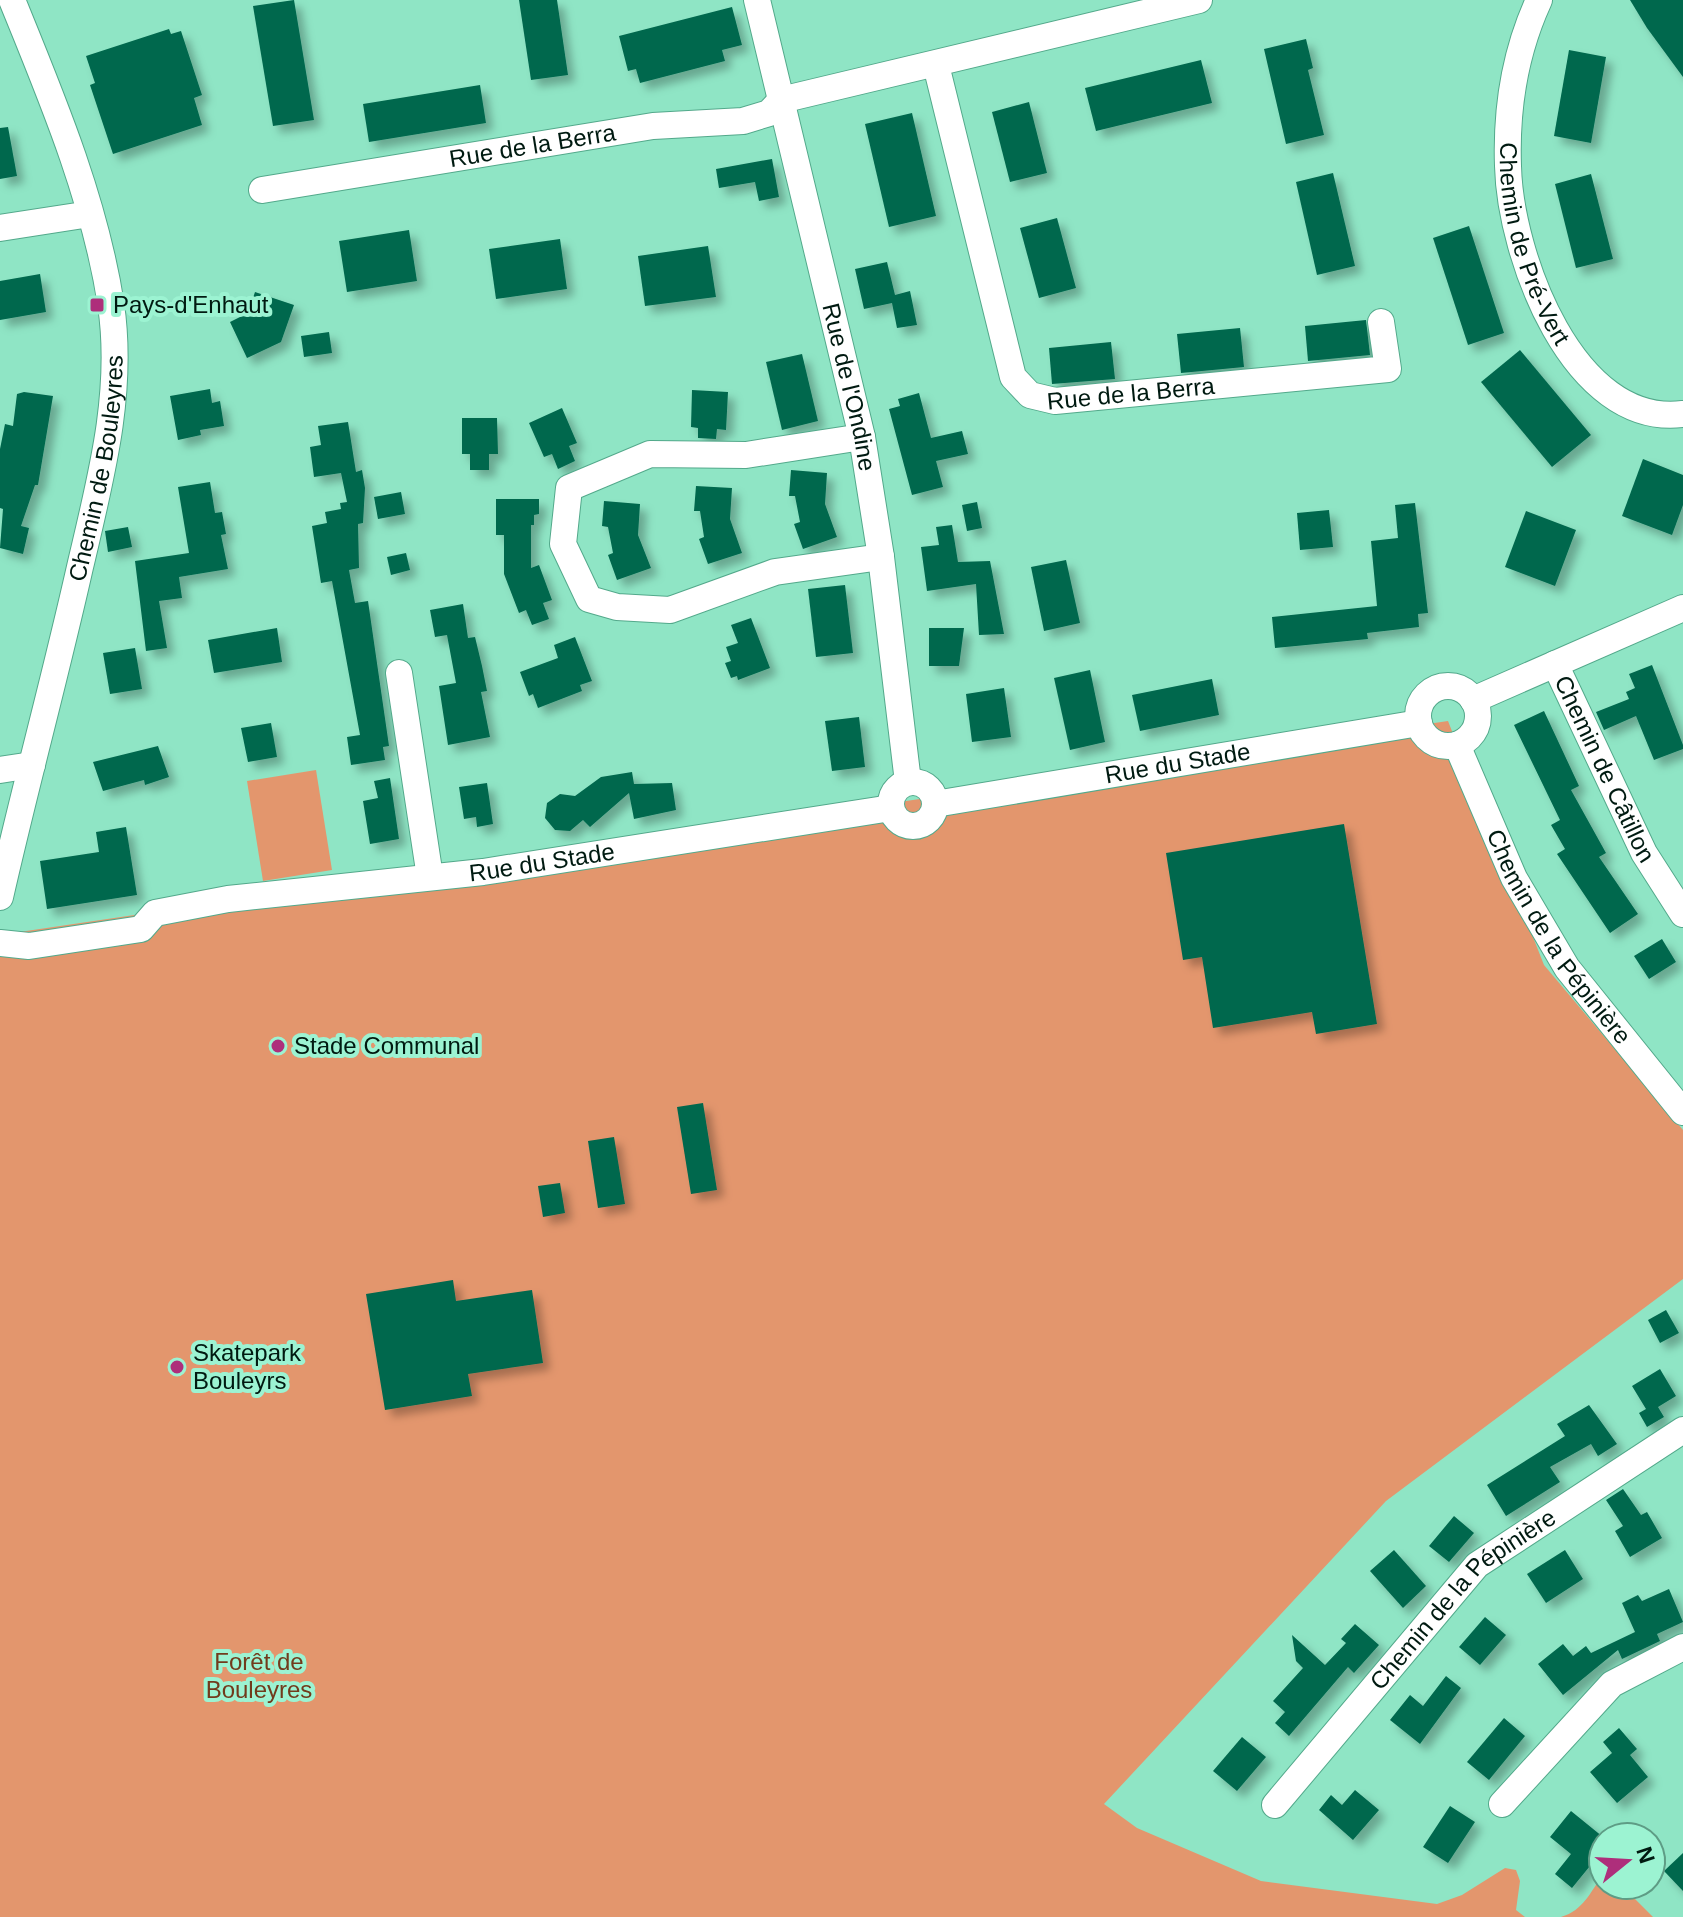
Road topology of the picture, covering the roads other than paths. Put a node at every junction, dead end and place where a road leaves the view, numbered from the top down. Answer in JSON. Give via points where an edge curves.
{"nodes":[{"id":1,"x":12,"y":0,"type":"edge"},
{"id":2,"x":757,"y":0,"type":"edge"},
{"id":3,"x":1199,"y":0,"type":"edge"},
{"id":4,"x":1539,"y":0,"type":"edge"},
{"id":5,"x":936,"y":65,"type":"junction"},
{"id":6,"x":781,"y":100,"type":"junction"},
{"id":7,"x":262,"y":190,"type":"dead end"},
{"id":8,"x":90,"y":214,"type":"junction"},
{"id":9,"x":0,"y":228,"type":"edge"},
{"id":10,"x":1381,"y":322,"type":"dead end"},
{"id":11,"x":1683,"y":414,"type":"edge"},
{"id":12,"x":862,"y":437,"type":"junction"},
{"id":13,"x":881,"y":557,"type":"junction"},
{"id":14,"x":1683,"y":608,"type":"edge"},
{"id":15,"x":1555,"y":664,"type":"junction"},
{"id":16,"x":399,"y":673,"type":"dead end"},
{"id":17,"x":1473,"y":700,"type":"junction"},
{"id":18,"x":1419,"y":723,"type":"junction"},
{"id":19,"x":1457,"y":745,"type":"junction"},
{"id":20,"x":32,"y":765,"type":"junction"},
{"id":21,"x":0,"y":770,"type":"edge"},
{"id":22,"x":908,"y":782,"type":"junction"},
{"id":23,"x":935,"y":804,"type":"junction"},
{"id":24,"x":891,"y":808,"type":"junction"},
{"id":25,"x":430,"y":877,"type":"junction"},
{"id":26,"x":0,"y":897,"type":"edge"},
{"id":27,"x":1683,"y":914,"type":"edge"},
{"id":28,"x":0,"y":943,"type":"edge"},
{"id":29,"x":1683,"y":1112,"type":"edge"},
{"id":30,"x":1683,"y":1430,"type":"edge"},
{"id":31,"x":1683,"y":1647,"type":"edge"},
{"id":32,"x":1502,"y":1804,"type":"dead end"},
{"id":33,"x":1275,"y":1805,"type":"dead end"}],
"edges":[{"from":1,"to":8,"type":"street","name":"Chemin de Bouleyres"},
{"from":2,"to":6,"type":"street","name":"Rue de l'Ondine"},
{"from":3,"to":5,"type":"street","name":"Rue de la Berra"},
{"from":4,"to":11,"type":"street","name":"Chemin de Pré-Vert","via":[[1522,41],[1508,135],[1511,203],[1533,281],[1573,354],[1602,389],[1626,407],[1653,415]]},
{"from":5,"to":6,"type":"street","name":"Rue de la Berra"},
{"from":5,"to":10,"type":"street","name":"Rue de la Berra","via":[[1013,377],[1030,395],[1055,401],[1388,369]]},
{"from":6,"to":7,"type":"street","name":"Rue de la Berra","via":[[769,113],[743,121],[653,126]]},
{"from":6,"to":12,"type":"street","name":"Rue de l'Ondine"},
{"from":8,"to":9,"type":"street"},
{"from":8,"to":20,"type":"street","name":"Chemin de Bouleyres","via":[[111,305],[114,387],[105,461]]},
{"from":12,"to":13,"type":"street","name":"Rue de l'Ondine"},
{"from":12,"to":13,"type":"street","via":[[746,455],[650,454],[569,488],[563,544],[589,599],[617,607],[670,610],[775,572]]},
{"from":13,"to":22,"type":"street","name":"Rue de l'Ondine"},
{"from":14,"to":15,"type":"street"},
{"from":15,"to":17,"type":"street"},
{"from":15,"to":27,"type":"street","name":"Chemin de Câtillon","via":[[1644,853]]},
{"from":16,"to":25,"type":"street"},
{"from":17,"to":18,"type":"street","via":[[1457,687],[1439,687],[1421,701]]},
{"from":17,"to":19,"type":"street","via":[[1476,727]]},
{"from":18,"to":19,"type":"street","via":[[1431,741]]},
{"from":18,"to":23,"type":"street","name":"Rue du Stade"},
{"from":19,"to":29,"type":"street","name":"Chemin de la Pépinière","via":[[1514,878],[1567,968]]},
{"from":20,"to":21,"type":"street"},
{"from":20,"to":26,"type":"street","name":"Chemin de Bouleyres"},
{"from":22,"to":23,"type":"street","via":[[930,789]]},
{"from":22,"to":24,"type":"street","via":[[896,789]]},
{"from":23,"to":24,"type":"street","name":"Rue du Stade","via":[[928,820],[912,826],[896,819]]},
{"from":24,"to":25,"type":"street","name":"Rue du Stade"},
{"from":25,"to":28,"type":"street","name":"Rue du Stade","via":[[228,899],[155,913],[141,929],[29,946]]},
{"from":30,"to":33,"type":"street","name":"Chemin de la Pépinière","via":[[1477,1565]]},
{"from":31,"to":32,"type":"street","via":[[1612,1684]]}]}
